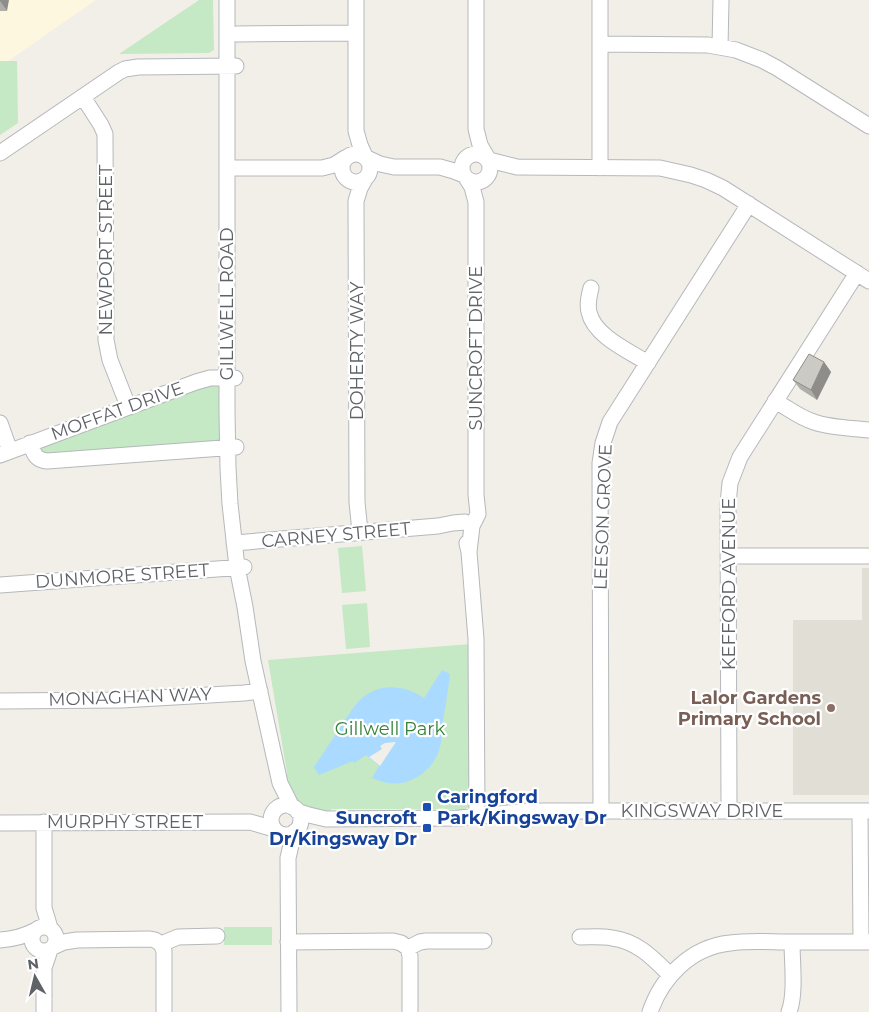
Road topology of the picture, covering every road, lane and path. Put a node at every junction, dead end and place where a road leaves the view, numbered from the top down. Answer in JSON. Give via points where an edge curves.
{"nodes":[{"id":1,"x":227,"y":0,"type":"edge"},
{"id":2,"x":236,"y":0,"type":"edge"},
{"id":3,"x":356,"y":0,"type":"edge"},
{"id":4,"x":476,"y":0,"type":"edge"},
{"id":5,"x":600,"y":0,"type":"edge"},
{"id":6,"x":722,"y":0,"type":"edge"},
{"id":7,"x":356,"y":33,"type":"junction"},
{"id":8,"x":236,"y":34,"type":"junction"},
{"id":9,"x":600,"y":44,"type":"junction"},
{"id":10,"x":720,"y":47,"type":"junction"},
{"id":11,"x":232,"y":66,"type":"junction"},
{"id":12,"x":83,"y":97,"type":"junction"},
{"id":13,"x":869,"y":126,"type":"edge"},
{"id":14,"x":476,"y":129,"type":"junction"},
{"id":15,"x":356,"y":131,"type":"junction"},
{"id":16,"x":0,"y":154,"type":"edge"},
{"id":17,"x":346,"y":157,"type":"junction"},
{"id":18,"x":366,"y":157,"type":"junction"},
{"id":19,"x":465,"y":158,"type":"junction"},
{"id":20,"x":488,"y":158,"type":"junction"},
{"id":21,"x":517,"y":167,"type":"junction"},
{"id":22,"x":231,"y":168,"type":"junction"},
{"id":23,"x":322,"y":168,"type":"junction"},
{"id":24,"x":394,"y":168,"type":"junction"},
{"id":25,"x":440,"y":168,"type":"junction"},
{"id":26,"x":600,"y":168,"type":"junction"},
{"id":27,"x":345,"y":177,"type":"junction"},
{"id":28,"x":466,"y":177,"type":"junction"},
{"id":29,"x":366,"y":178,"type":"junction"},
{"id":30,"x":486,"y":178,"type":"junction"},
{"id":31,"x":356,"y":201,"type":"junction"},
{"id":32,"x":476,"y":202,"type":"junction"},
{"id":33,"x":749,"y":204,"type":"junction"},
{"id":34,"x":863,"y":277,"type":"edge"},
{"id":35,"x":591,"y":288,"type":"dead end"},
{"id":36,"x":648,"y":363,"type":"junction"},
{"id":37,"x":232,"y":378,"type":"junction"},
{"id":38,"x":776,"y":401,"type":"junction"},
{"id":39,"x":128,"y":406,"type":"junction"},
{"id":40,"x":0,"y":423,"type":"edge"},
{"id":41,"x":869,"y":430,"type":"edge"},
{"id":42,"x":30,"y":443,"type":"junction"},
{"id":43,"x":232,"y":448,"type":"junction"},
{"id":44,"x":5,"y":453,"type":"edge"},
{"id":45,"x":467,"y":526,"type":"junction"},
{"id":46,"x":357,"y":533,"type":"junction"},
{"id":47,"x":238,"y":543,"type":"junction"},
{"id":48,"x":728,"y":556,"type":"junction"},
{"id":49,"x":869,"y":556,"type":"edge"},
{"id":50,"x":240,"y":567,"type":"junction"},
{"id":51,"x":0,"y":585,"type":"edge"},
{"id":52,"x":260,"y":690,"type":"junction"},
{"id":53,"x":0,"y":701,"type":"edge"},
{"id":54,"x":280,"y":783,"type":"junction"},
{"id":55,"x":294,"y":809,"type":"junction"},
{"id":56,"x":275,"y":811,"type":"junction"},
{"id":57,"x":601,"y":811,"type":"junction"},
{"id":58,"x":729,"y":811,"type":"junction"},
{"id":59,"x":865,"y":811,"type":"edge"},
{"id":60,"x":477,"y":816,"type":"junction"},
{"id":61,"x":326,"y":819,"type":"junction"},
{"id":62,"x":44,"y":822,"type":"junction"},
{"id":63,"x":250,"y":822,"type":"junction"},
{"id":64,"x":0,"y":823,"type":"edge"},
{"id":65,"x":296,"y":830,"type":"junction"},
{"id":66,"x":276,"y":831,"type":"junction"},
{"id":67,"x":288,"y":858,"type":"junction"},
{"id":68,"x":44,"y":930,"type":"junction"},
{"id":69,"x":217,"y":936,"type":"dead end"},
{"id":70,"x":580,"y":936,"type":"dead end"},
{"id":71,"x":5,"y":940,"type":"edge"},
{"id":72,"x":77,"y":940,"type":"junction"},
{"id":73,"x":288,"y":942,"type":"junction"},
{"id":74,"x":484,"y":942,"type":"dead end"},
{"id":75,"x":792,"y":942,"type":"junction"},
{"id":76,"x":865,"y":942,"type":"edge"},
{"id":77,"x":161,"y":944,"type":"junction"},
{"id":78,"x":44,"y":948,"type":"junction"},
{"id":79,"x":408,"y":948,"type":"junction"},
{"id":80,"x":670,"y":975,"type":"junction"},
{"id":81,"x":44,"y":1012,"type":"edge"},
{"id":82,"x":164,"y":1012,"type":"edge"},
{"id":83,"x":289,"y":1012,"type":"edge"},
{"id":84,"x":410,"y":1012,"type":"edge"},
{"id":85,"x":650,"y":1012,"type":"edge"},
{"id":86,"x":788,"y":1012,"type":"edge"}],
"edges":[{"from":1,"to":11,"type":"street","name":"GILLWELL ROAD"},
{"from":2,"to":8,"type":"street","name":"GILLWELL ROAD"},
{"from":3,"to":7,"type":"street"},
{"from":4,"to":14,"type":"street"},
{"from":5,"to":9,"type":"street"},
{"from":6,"to":10,"type":"street"},
{"from":7,"to":8,"type":"street"},
{"from":7,"to":15,"type":"street"},
{"from":8,"to":11,"type":"street","name":"GILLWELL ROAD"},
{"from":9,"to":10,"type":"street"},
{"from":9,"to":26,"type":"street"},
{"from":10,"to":13,"type":"street","via":[[750,55],[777,68]]},
{"from":11,"to":12,"type":"street","via":[[132,68],[119,72]]},
{"from":11,"to":22,"type":"street","name":"GILLWELL ROAD"},
{"from":12,"to":16,"type":"street"},
{"from":12,"to":39,"type":"street","name":"NEWPORT STREET","via":[[105,134],[106,340],[110,360]]},
{"from":14,"to":19,"type":"street"},
{"from":14,"to":20,"type":"street"},
{"from":15,"to":17,"type":"street"},
{"from":15,"to":18,"type":"street"},
{"from":17,"to":18,"type":"street","via":[[356,153]]},
{"from":17,"to":23,"type":"street"},
{"from":17,"to":27,"type":"street","via":[[341,169]]},
{"from":18,"to":24,"type":"street"},
{"from":18,"to":29,"type":"street","via":[[370,165],[370,174]]},
{"from":19,"to":20,"type":"street","via":[[479,153]]},
{"from":19,"to":25,"type":"street"},
{"from":19,"to":28,"type":"street","via":[[462,167]]},
{"from":20,"to":21,"type":"street"},
{"from":20,"to":30,"type":"street","via":[[491,168]]},
{"from":21,"to":26,"type":"street"},
{"from":21,"to":30,"type":"street"},
{"from":22,"to":23,"type":"street"},
{"from":22,"to":37,"type":"street","name":"GILLWELL ROAD"},
{"from":23,"to":27,"type":"street"},
{"from":24,"to":25,"type":"street"},
{"from":24,"to":29,"type":"street"},
{"from":25,"to":28,"type":"street"},
{"from":26,"to":33,"type":"street","via":[[660,168],[691,174]]},
{"from":27,"to":29,"type":"street","via":[[355,182]]},
{"from":27,"to":31,"type":"street","name":"DOHERTY WAY"},
{"from":28,"to":30,"type":"street","via":[[476,182]]},
{"from":28,"to":32,"type":"street","name":"SUNCROFT DRIVE"},
{"from":29,"to":31,"type":"street","name":"DOHERTY WAY"},
{"from":30,"to":32,"type":"street","name":"SUNCROFT DRIVE"},
{"from":31,"to":46,"type":"street","name":"DOHERTY WAY","via":[[357,502],[354,513]]},
{"from":32,"to":45,"type":"street","name":"SUNCROFT DRIVE","via":[[476,495]]},
{"from":33,"to":34,"type":"street"},
{"from":33,"to":36,"type":"street","name":"LEESON GROVE"},
{"from":34,"to":38,"type":"street","name":"KEFFORD AVENUE"},
{"from":35,"to":36,"type":"street","via":[[588,306],[595,327]]},
{"from":36,"to":57,"type":"street","name":"LEESON GROVE","via":[[610,422],[601,452]]},
{"from":37,"to":39,"type":"street","name":"MOFFAT DRIVE","via":[[205,379]]},
{"from":37,"to":43,"type":"street","name":"GILLWELL ROAD"},
{"from":38,"to":41,"type":"street","via":[[812,422]]},
{"from":38,"to":48,"type":"street","name":"KEFFORD AVENUE","via":[[733,472],[729,494]]},
{"from":39,"to":42,"type":"street","name":"MOFFAT DRIVE"},
{"from":40,"to":44,"type":"street"},
{"from":42,"to":43,"type":"street","via":[[37,457],[47,461]]},
{"from":42,"to":44,"type":"street","name":"MOFFAT DRIVE"},
{"from":43,"to":47,"type":"street","name":"GILLWELL ROAD"},
{"from":45,"to":46,"type":"street","name":"CARNEY STREET","via":[[453,523]]},
{"from":45,"to":60,"type":"street","via":[[464,534],[469,552],[476,639]]},
{"from":46,"to":47,"type":"street","name":"CARNEY STREET"},
{"from":47,"to":50,"type":"street","name":"GILLWELL ROAD"},
{"from":48,"to":49,"type":"street"},
{"from":48,"to":58,"type":"street","name":"KEFFORD AVENUE"},
{"from":50,"to":51,"type":"street","name":"DUNMORE STREET"},
{"from":50,"to":52,"type":"street","name":"GILLWELL ROAD"},
{"from":52,"to":53,"type":"street","name":"MONAGHAN WAY","via":[[122,700]]},
{"from":52,"to":54,"type":"street","name":"GILLWELL ROAD"},
{"from":54,"to":55,"type":"street","name":"GILLWELL ROAD"},
{"from":54,"to":56,"type":"street","name":"GILLWELL ROAD"},
{"from":55,"to":56,"type":"street","via":[[284,806]]},
{"from":55,"to":61,"type":"street","name":"KINGSWAY DRIVE"},
{"from":55,"to":65,"type":"street","via":[[300,819]]},
{"from":56,"to":63,"type":"street","name":"MURPHY STREET"},
{"from":56,"to":66,"type":"street","via":[[271,821]]},
{"from":57,"to":58,"type":"street","name":"KINGSWAY DRIVE"},
{"from":57,"to":60,"type":"street","name":"KINGSWAY DRIVE"},
{"from":58,"to":59,"type":"street","name":"KINGSWAY DRIVE"},
{"from":59,"to":76,"type":"street"},
{"from":60,"to":61,"type":"street","name":"KINGSWAY DRIVE"},
{"from":61,"to":65,"type":"street","name":"KINGSWAY DRIVE"},
{"from":62,"to":63,"type":"street","name":"MURPHY STREET"},
{"from":62,"to":64,"type":"street","name":"MURPHY STREET"},
{"from":62,"to":68,"type":"street"},
{"from":63,"to":66,"type":"street","name":"MURPHY STREET"},
{"from":65,"to":66,"type":"street","via":[[286,835]]},
{"from":65,"to":67,"type":"street"},
{"from":66,"to":67,"type":"street"},
{"from":67,"to":73,"type":"street"},
{"from":68,"to":71,"type":"street"},
{"from":68,"to":72,"type":"street"},
{"from":68,"to":78,"type":"street","via":[[31,939]]},
{"from":68,"to":78,"type":"street","via":[[56,938],[55,944]]},
{"from":69,"to":77,"type":"street","via":[[178,937]]},
{"from":70,"to":80,"type":"street","via":[[633,944]]},
{"from":71,"to":78,"type":"street"},
{"from":72,"to":77,"type":"street","via":[[150,939]]},
{"from":72,"to":78,"type":"street"},
{"from":73,"to":79,"type":"street","via":[[394,941]]},
{"from":73,"to":83,"type":"street"},
{"from":74,"to":79,"type":"street","via":[[426,941]]},
{"from":75,"to":76,"type":"street"},
{"from":75,"to":80,"type":"street","via":[[718,945],[682,963]]},
{"from":75,"to":86,"type":"street","via":[[792,1004]]},
{"from":77,"to":82,"type":"street","via":[[164,951]]},
{"from":78,"to":81,"type":"street"},
{"from":79,"to":84,"type":"street"},
{"from":80,"to":85,"type":"street"}]}
